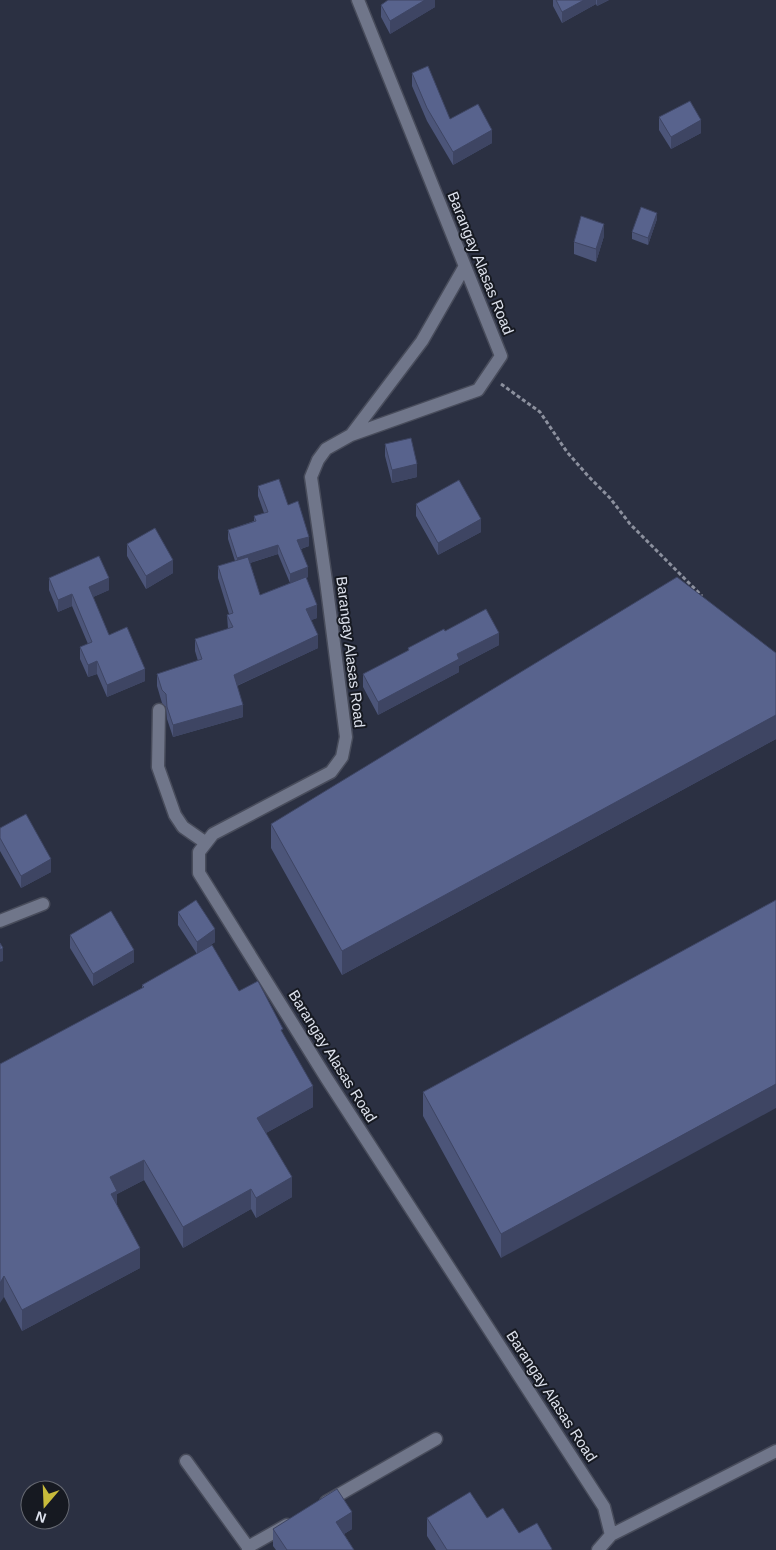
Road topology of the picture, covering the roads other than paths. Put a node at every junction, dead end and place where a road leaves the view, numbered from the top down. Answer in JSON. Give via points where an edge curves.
{"nodes":[{"id":1,"x":358,"y":0,"type":"edge"},
{"id":2,"x":465,"y":266,"type":"junction"},
{"id":3,"x":351,"y":435,"type":"junction"},
{"id":4,"x":159,"y":710,"type":"dead end"},
{"id":5,"x":206,"y":843,"type":"junction"},
{"id":6,"x":43,"y":904,"type":"dead end"},
{"id":7,"x":0,"y":921,"type":"edge"},
{"id":8,"x":436,"y":1439,"type":"dead end"},
{"id":9,"x":776,"y":1451,"type":"edge"},
{"id":10,"x":186,"y":1461,"type":"dead end"},
{"id":11,"x":316,"y":1508,"type":"edge"},
{"id":12,"x":299,"y":1518,"type":"edge"},
{"id":13,"x":611,"y":1535,"type":"junction"},
{"id":14,"x":248,"y":1549,"type":"edge"},
{"id":15,"x":598,"y":1550,"type":"edge"}],
"edges":[{"from":1,"to":2,"type":"street","name":"Barangay Alasas Road"},
{"from":2,"to":3,"type":"street","via":[[422,342]]},
{"from":2,"to":3,"type":"street","name":"Barangay Alasas Road","via":[[501,356],[489,375],[478,390]]},
{"from":3,"to":5,"type":"street","name":"Barangay Alasas Road","via":[[326,449],[311,477],[346,737],[342,757],[331,772],[213,834]]},
{"from":4,"to":5,"type":"street","via":[[158,767],[175,815],[183,827]]},
{"from":5,"to":13,"type":"street","name":"Barangay Alasas Road","via":[[199,852],[199,873],[332,1087],[604,1507]]},
{"from":6,"to":7,"type":"street"},
{"from":8,"to":11,"type":"street"},
{"from":9,"to":13,"type":"street"},
{"from":10,"to":14,"type":"street"},
{"from":12,"to":14,"type":"street"},
{"from":13,"to":15,"type":"street"}]}
